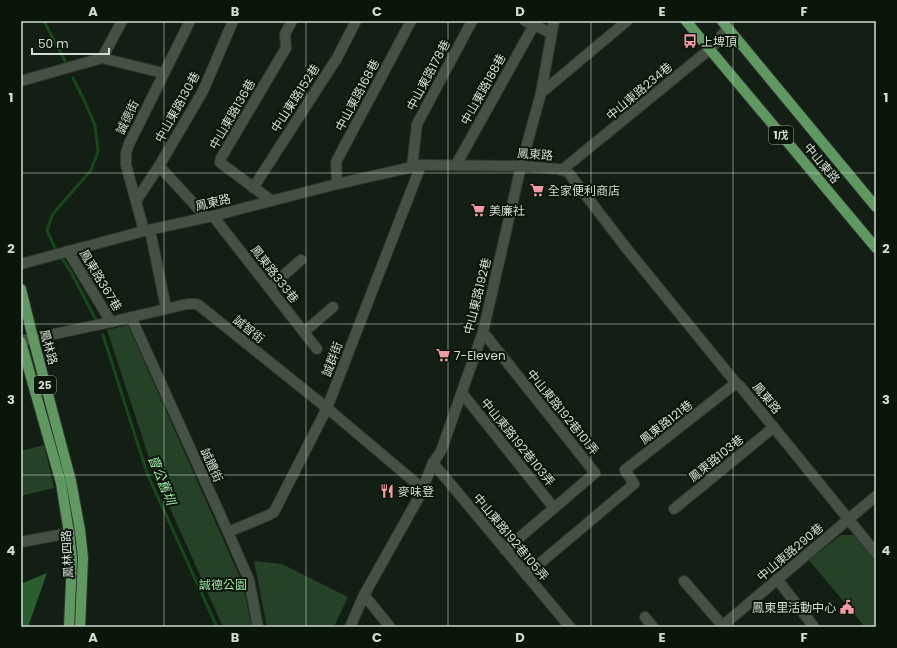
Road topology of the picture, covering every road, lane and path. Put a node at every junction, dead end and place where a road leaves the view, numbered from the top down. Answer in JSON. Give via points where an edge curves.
{"nodes":[{"id":1,"x":122,"y":21,"type":"edge"},
{"id":2,"x":190,"y":21,"type":"edge"},
{"id":3,"x":233,"y":21,"type":"edge"},
{"id":4,"x":292,"y":21,"type":"edge"},
{"id":5,"x":356,"y":21,"type":"edge"},
{"id":6,"x":411,"y":21,"type":"edge"},
{"id":7,"x":472,"y":21,"type":"edge"},
{"id":8,"x":554,"y":21,"type":"edge"},
{"id":9,"x":627,"y":21,"type":"edge"},
{"id":10,"x":686,"y":21,"type":"edge"},
{"id":11,"x":529,"y":23,"type":"edge"},
{"id":12,"x":725,"y":24,"type":"edge"},
{"id":13,"x":551,"y":33,"type":"junction"},
{"id":14,"x":710,"y":49,"type":"junction"},
{"id":15,"x":102,"y":58,"type":"junction"},
{"id":16,"x":164,"y":72,"type":"junction"},
{"id":17,"x":21,"y":81,"type":"edge"},
{"id":18,"x":541,"y":93,"type":"junction"},
{"id":19,"x":456,"y":165,"type":"junction"},
{"id":20,"x":159,"y":166,"type":"junction"},
{"id":21,"x":416,"y":166,"type":"junction"},
{"id":22,"x":521,"y":166,"type":"junction"},
{"id":23,"x":562,"y":170,"type":"junction"},
{"id":24,"x":337,"y":184,"type":"junction"},
{"id":25,"x":253,"y":188,"type":"junction"},
{"id":26,"x":136,"y":201,"type":"junction"},
{"id":27,"x":272,"y":201,"type":"junction"},
{"id":28,"x":876,"y":207,"type":"edge"},
{"id":29,"x":209,"y":216,"type":"junction"},
{"id":30,"x":147,"y":231,"type":"junction"},
{"id":31,"x":876,"y":248,"type":"edge"},
{"id":32,"x":68,"y":251,"type":"junction"},
{"id":33,"x":302,"y":260,"type":"dead end"},
{"id":34,"x":21,"y":264,"type":"edge"},
{"id":35,"x":269,"y":288,"type":"junction"},
{"id":36,"x":21,"y":289,"type":"edge"},
{"id":37,"x":333,"y":307,"type":"dead end"},
{"id":38,"x":166,"y":308,"type":"junction"},
{"id":39,"x":131,"y":317,"type":"junction"},
{"id":40,"x":111,"y":322,"type":"junction"},
{"id":41,"x":304,"y":332,"type":"junction"},
{"id":42,"x":483,"y":332,"type":"junction"},
{"id":43,"x":33,"y":338,"type":"junction"},
{"id":44,"x":21,"y":342,"type":"edge"},
{"id":45,"x":317,"y":349,"type":"dead end"},
{"id":46,"x":736,"y":383,"type":"junction"},
{"id":47,"x":462,"y":393,"type":"junction"},
{"id":48,"x":326,"y":408,"type":"junction"},
{"id":49,"x":774,"y":427,"type":"junction"},
{"id":50,"x":433,"y":463,"type":"junction"},
{"id":51,"x":66,"y":482,"type":"junction"},
{"id":52,"x":423,"y":489,"type":"junction"},
{"id":53,"x":876,"y":496,"type":"edge"},
{"id":54,"x":554,"y":508,"type":"junction"},
{"id":55,"x":674,"y":509,"type":"dead end"},
{"id":56,"x":849,"y":519,"type":"junction"},
{"id":57,"x":80,"y":530,"type":"junction"},
{"id":58,"x":228,"y":532,"type":"junction"},
{"id":59,"x":69,"y":533,"type":"junction"},
{"id":60,"x":21,"y":542,"type":"edge"},
{"id":61,"x":506,"y":550,"type":"junction"},
{"id":62,"x":876,"y":553,"type":"edge"},
{"id":63,"x":526,"y":575,"type":"junction"},
{"id":64,"x":777,"y":579,"type":"junction"},
{"id":65,"x":684,"y":581,"type":"dead end"},
{"id":66,"x":364,"y":595,"type":"junction"},
{"id":67,"x":645,"y":617,"type":"dead end"},
{"id":68,"x":722,"y":626,"type":"edge"},
{"id":69,"x":69,"y":627,"type":"edge"},
{"id":70,"x":80,"y":627,"type":"edge"},
{"id":71,"x":258,"y":627,"type":"edge"},
{"id":72,"x":350,"y":627,"type":"edge"},
{"id":73,"x":390,"y":627,"type":"edge"},
{"id":74,"x":570,"y":627,"type":"edge"},
{"id":75,"x":653,"y":627,"type":"edge"},
{"id":76,"x":814,"y":627,"type":"edge"}],
"edges":[{"from":1,"to":15,"type":"street"},
{"from":2,"to":16,"type":"street","name":"誠德街"},
{"from":3,"to":20,"type":"street","name":"中山東路130巷","via":[[203,91]]},
{"from":4,"to":25,"type":"street","name":"中山東路136巷","via":[[285,34],[286,48],[220,162]]},
{"from":5,"to":25,"type":"street","name":"中山東路152巷","via":[[337,58]]},
{"from":6,"to":24,"type":"street","name":"中山東路168巷","via":[[336,162]]},
{"from":7,"to":21,"type":"street","name":"中山東路178巷","via":[[417,124]]},
{"from":8,"to":13,"type":"street","name":"中山東路192巷"},
{"from":9,"to":18,"type":"street"},
{"from":10,"to":14,"type":"main road","name":"中山東路","number":"1戊"},
{"from":11,"to":13,"type":"street"},
{"from":11,"to":19,"type":"street","name":"中山東路188巷"},
{"from":12,"to":14,"type":"street","name":"中山東路234巷"},
{"from":12,"to":28,"type":"main road","name":"中山東路","number":"1戊"},
{"from":13,"to":18,"type":"street","name":"中山東路192巷"},
{"from":14,"to":23,"type":"street","name":"中山東路234巷"},
{"from":14,"to":31,"type":"main road","name":"中山東路","number":"1戊"},
{"from":15,"to":16,"type":"street"},
{"from":15,"to":17,"type":"street"},
{"from":16,"to":26,"type":"street","name":"誠德街","via":[[126,153],[126,165]]},
{"from":18,"to":22,"type":"street","name":"中山東路192巷"},
{"from":19,"to":21,"type":"street","name":"鳳東路"},
{"from":19,"to":22,"type":"street","name":"鳳東路"},
{"from":20,"to":26,"type":"street","name":"中山東路130巷"},
{"from":20,"to":29,"type":"street","name":"鳳東路333巷"},
{"from":21,"to":24,"type":"street","name":"鳳東路"},
{"from":21,"to":48,"type":"street","name":"誠群街"},
{"from":22,"to":23,"type":"street","name":"鳳東路"},
{"from":22,"to":42,"type":"street","name":"中山東路192巷"},
{"from":23,"to":46,"type":"street","name":"鳳東路","via":[[568,172]]},
{"from":24,"to":27,"type":"street","name":"鳳東路"},
{"from":25,"to":27,"type":"street","name":"中山東路136巷"},
{"from":26,"to":30,"type":"street","name":"誠德街"},
{"from":27,"to":29,"type":"street","name":"鳳東路"},
{"from":29,"to":30,"type":"street","name":"鳳東路"},
{"from":29,"to":35,"type":"street","name":"鳳東路333巷"},
{"from":30,"to":32,"type":"street","name":"鳳東路"},
{"from":30,"to":38,"type":"street","name":"誠德街"},
{"from":32,"to":34,"type":"street","name":"鳳東路"},
{"from":32,"to":40,"type":"street","name":"鳳東路367巷"},
{"from":33,"to":35,"type":"street"},
{"from":35,"to":41,"type":"street","name":"鳳東路333巷"},
{"from":36,"to":43,"type":"main road","name":"鳳林路","number":"25"},
{"from":37,"to":41,"type":"street"},
{"from":38,"to":39,"type":"street","name":"誠智街"},
{"from":38,"to":48,"type":"street","name":"誠智街","via":[[197,304]]},
{"from":39,"to":40,"type":"street","name":"誠智街"},
{"from":39,"to":58,"type":"street","name":"誠體街"},
{"from":40,"to":43,"type":"street","name":"誠智街"},
{"from":41,"to":45,"type":"street","name":"鳳東路333巷"},
{"from":42,"to":47,"type":"street","name":"中山東路192巷"},
{"from":42,"to":54,"type":"street","name":"中山東路192巷101弄","via":[[595,473]]},
{"from":43,"to":44,"type":"street","name":"誠智街"},
{"from":43,"to":51,"type":"main road","name":"鳳林路","number":"25"},
{"from":44,"to":51,"type":"main road","number":"25"},
{"from":46,"to":49,"type":"street","name":"鳳東路"},
{"from":46,"to":63,"type":"street","name":"鳳東路121巷","via":[[625,470],[634,484]]},
{"from":47,"to":50,"type":"street","name":"中山東路192巷","via":[[441,451]]},
{"from":47,"to":54,"type":"street","name":"中山東路192巷103弄"},
{"from":48,"to":52,"type":"street","name":"誠智街"},
{"from":48,"to":58,"type":"street","name":"誠群街","via":[[274,512]]},
{"from":49,"to":55,"type":"street","name":"鳳東路103巷"},
{"from":49,"to":56,"type":"street","name":"鳳東路"},
{"from":50,"to":52,"type":"street","name":"中山東路192巷"},
{"from":50,"to":61,"type":"street","name":"中山東路192巷105弄"},
{"from":51,"to":57,"type":"main road","name":"鳳林四路","number":"25"},
{"from":51,"to":59,"type":"main road","name":"鳳林四路","number":"25"},
{"from":52,"to":66,"type":"street","name":"中山東路192巷"},
{"from":53,"to":56,"type":"street","name":"中山東路290巷"},
{"from":54,"to":61,"type":"street","name":"中山東路192巷101弄"},
{"from":56,"to":62,"type":"street","name":"鳳東路"},
{"from":56,"to":64,"type":"street","name":"中山東路290巷"},
{"from":57,"to":59,"type":"street"},
{"from":57,"to":70,"type":"main road","name":"鳳林四路","number":"25","via":[[83,558]]},
{"from":58,"to":71,"type":"street","name":"誠體街","via":[[249,580]]},
{"from":59,"to":60,"type":"street"},
{"from":59,"to":69,"type":"main road","name":"鳳林四路","number":"25","via":[[72,559]]},
{"from":61,"to":63,"type":"street","name":"中山東路192巷105弄"},
{"from":63,"to":74,"type":"street","name":"中山東路192巷105弄"},
{"from":64,"to":68,"type":"street","name":"中山東路290巷"},
{"from":64,"to":76,"type":"street"},
{"from":65,"to":68,"type":"street"},
{"from":66,"to":72,"type":"street","name":"中山東路192巷"},
{"from":66,"to":73,"type":"street"},
{"from":67,"to":75,"type":"street"}]}
